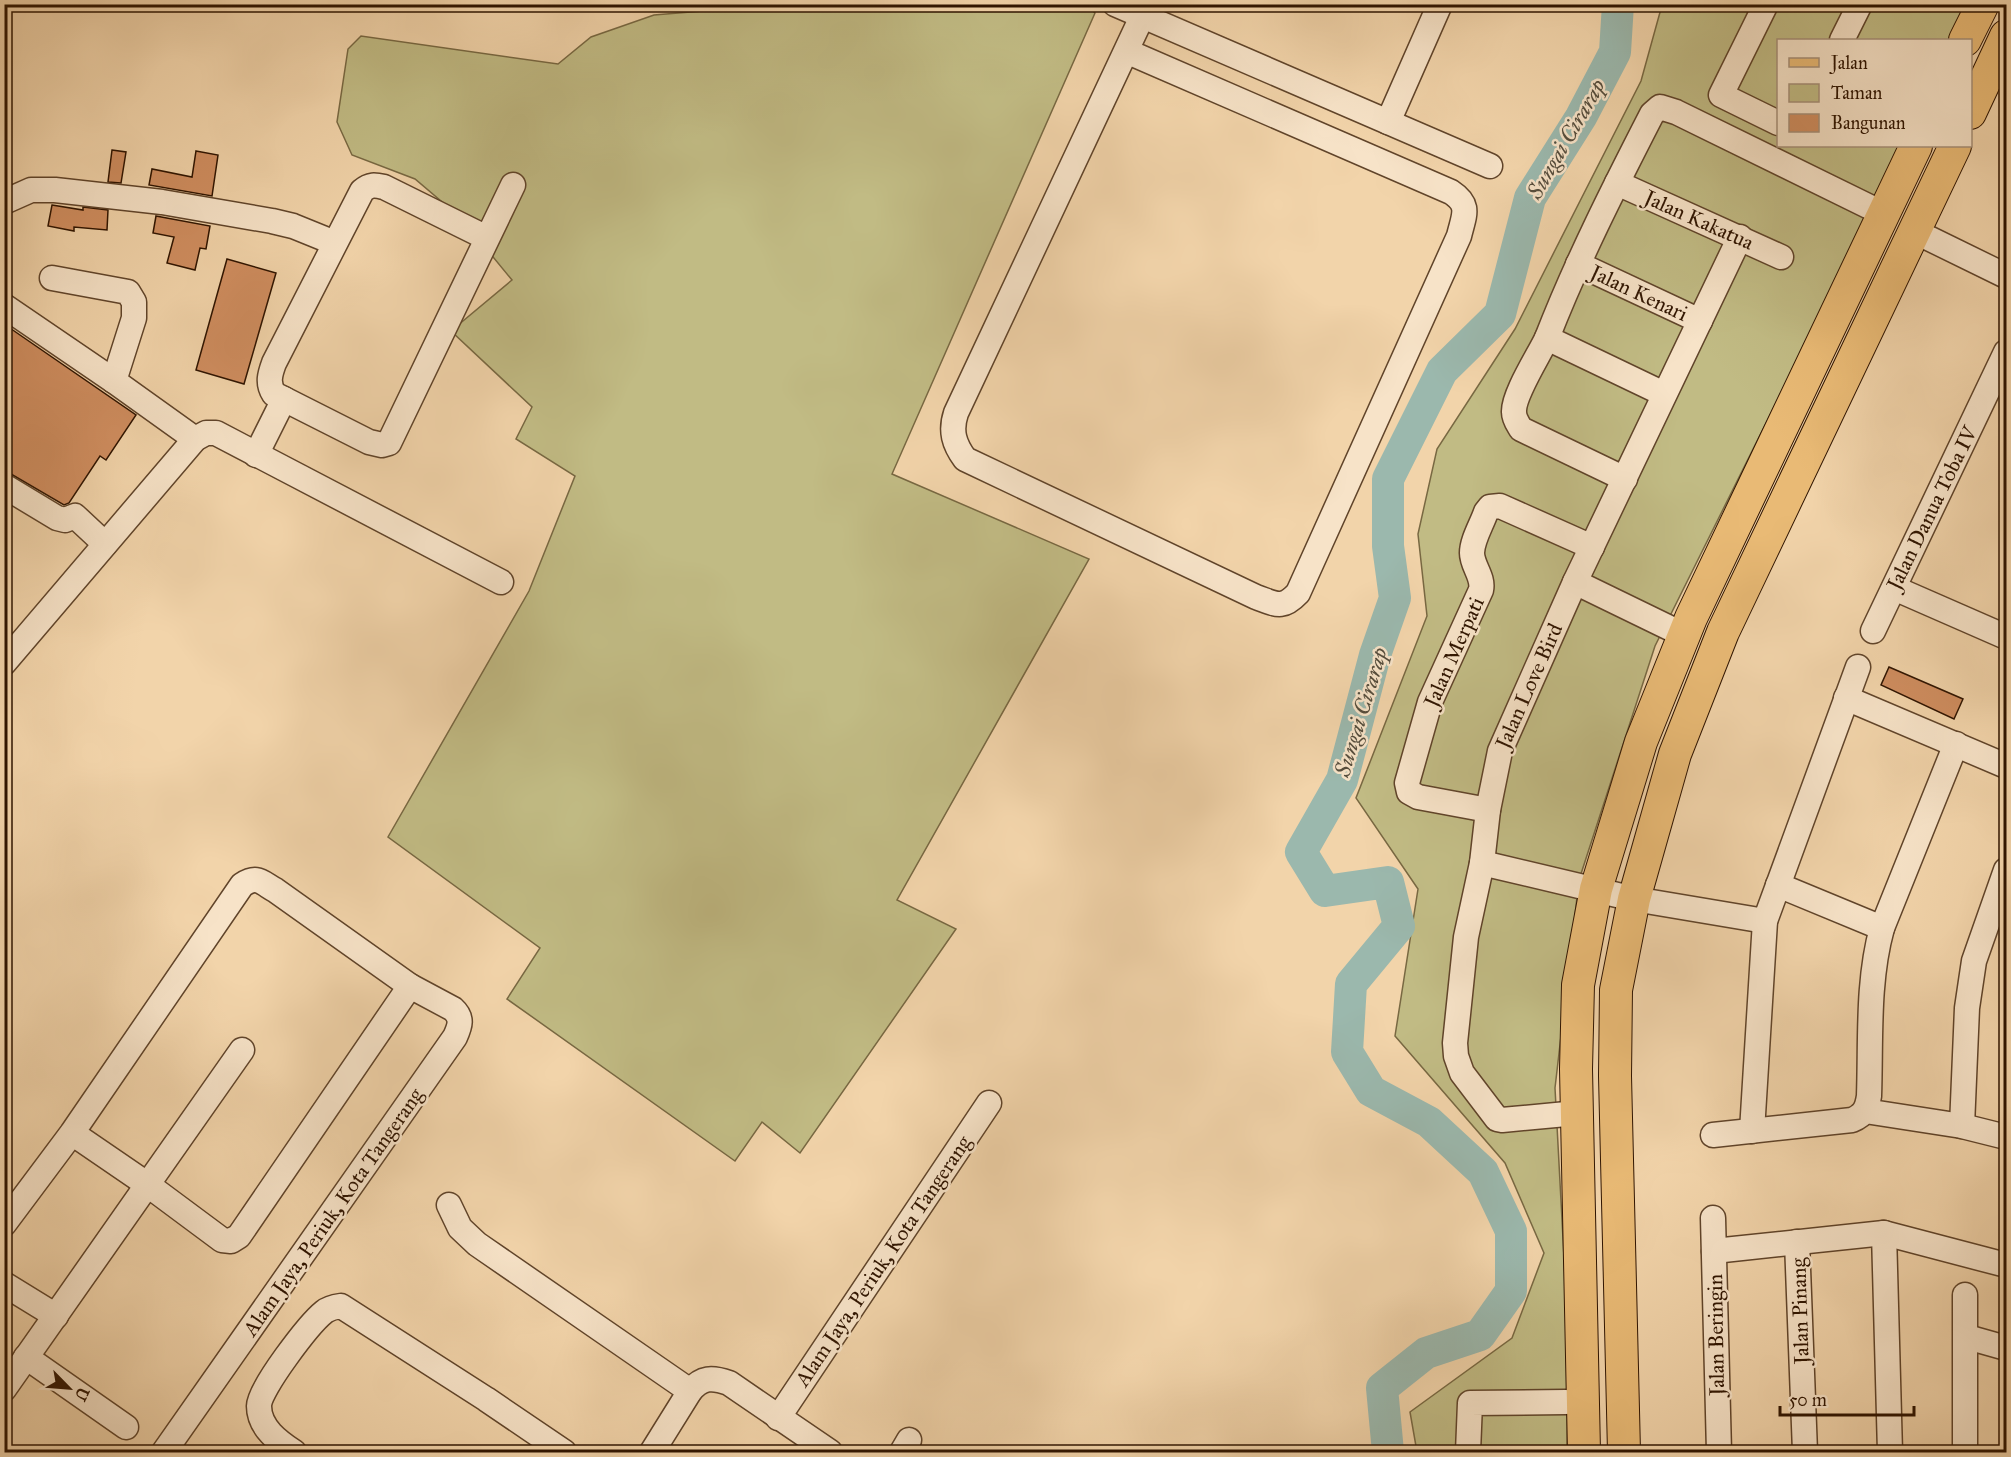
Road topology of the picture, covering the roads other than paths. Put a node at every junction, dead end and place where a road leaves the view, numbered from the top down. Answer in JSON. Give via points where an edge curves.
{"nodes":[{"id":1,"x":1115,"y":4,"type":"edge"},
{"id":2,"x":1440,"y":4,"type":"edge"},
{"id":3,"x":1766,"y":4,"type":"edge"},
{"id":4,"x":1860,"y":4,"type":"edge"},
{"id":5,"x":1983,"y":4,"type":"edge"},
{"id":6,"x":1145,"y":10,"type":"edge"},
{"id":7,"x":2007,"y":36,"type":"edge"},
{"id":8,"x":1842,"y":39,"type":"edge"},
{"id":9,"x":1966,"y":39,"type":"edge"},
{"id":10,"x":1126,"y":51,"type":"junction"},
{"id":11,"x":1972,"y":111,"type":"edge"},
{"id":12,"x":1388,"y":122,"type":"junction"},
{"id":13,"x":1777,"y":122,"type":"edge"},
{"id":14,"x":1916,"y":147,"type":"edge"},
{"id":15,"x":1955,"y":147,"type":"edge"},
{"id":16,"x":1787,"y":155,"type":"edge"},
{"id":17,"x":1490,"y":166,"type":"dead end"},
{"id":18,"x":1898,"y":182,"type":"junction"},
{"id":19,"x":1617,"y":183,"type":"junction"},
{"id":20,"x":513,"y":185,"type":"dead end"},
{"id":21,"x":1930,"y":199,"type":"junction"},
{"id":22,"x":4,"y":202,"type":"edge"},
{"id":23,"x":1882,"y":213,"type":"junction"},
{"id":24,"x":1916,"y":231,"type":"junction"},
{"id":25,"x":1740,"y":237,"type":"junction"},
{"id":26,"x":487,"y":238,"type":"junction"},
{"id":27,"x":330,"y":241,"type":"dead end"},
{"id":28,"x":1781,"y":257,"type":"dead end"},
{"id":29,"x":1578,"y":264,"type":"junction"},
{"id":30,"x":2007,"y":276,"type":"edge"},
{"id":31,"x":52,"y":278,"type":"dead end"},
{"id":32,"x":4,"y":306,"type":"edge"},
{"id":33,"x":1700,"y":321,"type":"junction"},
{"id":34,"x":1547,"y":338,"type":"junction"},
{"id":35,"x":2007,"y":352,"type":"edge"},
{"id":36,"x":114,"y":381,"type":"junction"},
{"id":37,"x":1664,"y":394,"type":"junction"},
{"id":38,"x":284,"y":399,"type":"junction"},
{"id":39,"x":205,"y":436,"type":"junction"},
{"id":40,"x":256,"y":455,"type":"junction"},
{"id":41,"x":1625,"y":479,"type":"junction"},
{"id":42,"x":4,"y":486,"type":"edge"},
{"id":43,"x":105,"y":544,"type":"junction"},
{"id":44,"x":1592,"y":547,"type":"junction"},
{"id":45,"x":501,"y":582,"type":"dead end"},
{"id":46,"x":1575,"y":582,"type":"junction"},
{"id":47,"x":1894,"y":588,"type":"junction"},
{"id":48,"x":2004,"y":631,"type":"edge"},
{"id":49,"x":1873,"y":632,"type":"dead end"},
{"id":50,"x":1684,"y":635,"type":"junction"},
{"id":51,"x":4,"y":663,"type":"edge"},
{"id":52,"x":1858,"y":667,"type":"dead end"},
{"id":53,"x":1846,"y":698,"type":"junction"},
{"id":54,"x":1956,"y":744,"type":"junction"},
{"id":55,"x":2007,"y":766,"type":"edge"},
{"id":56,"x":1488,"y":810,"type":"junction"},
{"id":57,"x":1482,"y":863,"type":"junction"},
{"id":58,"x":2007,"y":870,"type":"edge"},
{"id":59,"x":1778,"y":885,"type":"junction"},
{"id":60,"x":1616,"y":894,"type":"junction"},
{"id":61,"x":1766,"y":921,"type":"junction"},
{"id":62,"x":1882,"y":928,"type":"junction"},
{"id":63,"x":410,"y":986,"type":"junction"},
{"id":64,"x":242,"y":1050,"type":"dead end"},
{"id":65,"x":989,"y":1103,"type":"dead end"},
{"id":66,"x":1865,"y":1111,"type":"junction"},
{"id":67,"x":1577,"y":1113,"type":"junction"},
{"id":68,"x":1962,"y":1126,"type":"junction"},
{"id":69,"x":1752,"y":1131,"type":"junction"},
{"id":70,"x":72,"y":1134,"type":"junction"},
{"id":71,"x":1713,"y":1135,"type":"dead end"},
{"id":72,"x":2007,"y":1137,"type":"edge"},
{"id":73,"x":148,"y":1185,"type":"junction"},
{"id":74,"x":449,"y":1205,"type":"dead end"},
{"id":75,"x":1713,"y":1218,"type":"dead end"},
{"id":76,"x":4,"y":1224,"type":"edge"},
{"id":77,"x":1884,"y":1233,"type":"junction"},
{"id":78,"x":1797,"y":1242,"type":"junction"},
{"id":79,"x":1714,"y":1251,"type":"junction"},
{"id":80,"x":2007,"y":1265,"type":"edge"},
{"id":81,"x":4,"y":1284,"type":"edge"},
{"id":82,"x":1965,"y":1295,"type":"dead end"},
{"id":83,"x":56,"y":1316,"type":"junction"},
{"id":84,"x":1967,"y":1337,"type":"junction"},
{"id":85,"x":2007,"y":1348,"type":"edge"},
{"id":86,"x":26,"y":1357,"type":"junction"},
{"id":87,"x":4,"y":1389,"type":"edge"},
{"id":88,"x":690,"y":1391,"type":"junction"},
{"id":89,"x":1566,"y":1402,"type":"dead end"},
{"id":90,"x":778,"y":1418,"type":"junction"},
{"id":91,"x":126,"y":1427,"type":"dead end"},
{"id":92,"x":164,"y":1452,"type":"edge"},
{"id":93,"x":294,"y":1452,"type":"edge"},
{"id":94,"x":564,"y":1452,"type":"edge"},
{"id":95,"x":652,"y":1452,"type":"edge"},
{"id":96,"x":830,"y":1452,"type":"edge"},
{"id":97,"x":1468,"y":1452,"type":"edge"},
{"id":98,"x":1584,"y":1452,"type":"edge"},
{"id":99,"x":1624,"y":1452,"type":"edge"},
{"id":100,"x":1719,"y":1452,"type":"edge"},
{"id":101,"x":1805,"y":1452,"type":"edge"},
{"id":102,"x":1890,"y":1452,"type":"edge"},
{"id":103,"x":1965,"y":1452,"type":"edge"}],
"edges":[{"from":1,"to":6,"type":"street"},
{"from":2,"to":12,"type":"street"},
{"from":3,"to":13,"type":"street","via":[[1721,95]]},
{"from":4,"to":8,"type":"street"},
{"from":5,"to":9,"type":"main road"},
{"from":6,"to":10,"type":"street"},
{"from":6,"to":12,"type":"street"},
{"from":7,"to":11,"type":"main road"},
{"from":10,"to":10,"type":"street","via":[[1451,192],[1461,198],[1466,208],[1459,236],[1298,593],[1290,602],[1280,605],[965,459],[953,438],[956,413]]},
{"from":12,"to":17,"type":"street"},
{"from":14,"to":18,"type":"main road"},
{"from":15,"to":21,"type":"main road"},
{"from":16,"to":19,"type":"street","via":[[1660,107],[1652,114]]},
{"from":16,"to":23,"type":"street"},
{"from":18,"to":21,"type":"main road"},
{"from":18,"to":23,"type":"main road"},
{"from":19,"to":25,"type":"street","name":"Jalan Kakatua"},
{"from":19,"to":29,"type":"street"},
{"from":20,"to":26,"type":"street"},
{"from":21,"to":24,"type":"main road"},
{"from":22,"to":27,"type":"street","via":[[31,190],[55,189],[272,221]]},
{"from":23,"to":50,"type":"main road"},
{"from":24,"to":30,"type":"street"},
{"from":24,"to":60,"type":"main road","via":[[1723,632]]},
{"from":25,"to":28,"type":"street","name":"Jalan Kakatua"},
{"from":25,"to":33,"type":"street","name":"Jalan Love Bird"},
{"from":26,"to":38,"type":"street","via":[[389,443],[369,442]]},
{"from":26,"to":38,"type":"street","via":[[384,187],[366,187],[274,363],[271,388]]},
{"from":29,"to":33,"type":"street","name":"Jalan Kenari"},
{"from":29,"to":34,"type":"street"},
{"from":31,"to":36,"type":"street","via":[[128,292],[134,302],[134,318]]},
{"from":32,"to":36,"type":"street"},
{"from":33,"to":37,"type":"street","name":"Jalan Love Bird"},
{"from":34,"to":37,"type":"street"},
{"from":34,"to":41,"type":"street","via":[[1514,405],[1516,422],[1521,429]]},
{"from":35,"to":47,"type":"street","name":"Jalan Danua Toba IV"},
{"from":36,"to":39,"type":"street"},
{"from":37,"to":41,"type":"street","name":"Jalan Love Bird"},
{"from":38,"to":40,"type":"street"},
{"from":39,"to":40,"type":"street"},
{"from":39,"to":43,"type":"street"},
{"from":40,"to":45,"type":"street"},
{"from":41,"to":44,"type":"street","name":"Jalan Love Bird"},
{"from":42,"to":43,"type":"street","via":[[57,518],[75,516]]},
{"from":43,"to":51,"type":"street"},
{"from":44,"to":46,"type":"street","name":"Jalan Love Bird"},
{"from":44,"to":56,"type":"street","name":"Jalan Merpati","via":[[1500,506],[1490,507],[1486,512],[1472,549],[1481,590],[1430,702],[1407,783],[1409,792],[1418,797]]},
{"from":46,"to":50,"type":"street"},
{"from":46,"to":56,"type":"street","name":"Jalan Love Bird","via":[[1503,743]]},
{"from":47,"to":48,"type":"street"},
{"from":47,"to":49,"type":"street","name":"Jalan Danua Toba IV"},
{"from":50,"to":60,"type":"main road","via":[[1641,742]]},
{"from":52,"to":53,"type":"street"},
{"from":53,"to":54,"type":"street"},
{"from":53,"to":59,"type":"street"},
{"from":54,"to":55,"type":"street"},
{"from":54,"to":62,"type":"street"},
{"from":56,"to":57,"type":"street","name":"Jalan Love Bird"},
{"from":57,"to":60,"type":"street"},
{"from":57,"to":67,"type":"street","name":"Jalan Love Bird","via":[[1466,937],[1455,1043],[1458,1064],[1500,1120]]},
{"from":58,"to":68,"type":"street","via":[[1974,961],[1967,1008]]},
{"from":59,"to":61,"type":"street"},
{"from":59,"to":62,"type":"street"},
{"from":60,"to":61,"type":"street"},
{"from":60,"to":67,"type":"main road","via":[[1578,985]]},
{"from":60,"to":99,"type":"main road","via":[[1615,1076]]},
{"from":61,"to":69,"type":"street"},
{"from":62,"to":66,"type":"street","via":[[1873,971],[1869,1096]]},
{"from":63,"to":70,"type":"street","name":"Alam Jaya, Periuk, Kota Tangerang","via":[[275,890],[251,879],[242,885]]},
{"from":63,"to":73,"type":"street","via":[[239,1236],[231,1241],[222,1240]]},
{"from":63,"to":92,"type":"street","name":"Alam Jaya, Periuk, Kota Tangerang","via":[[457,1013],[460,1026],[455,1037]]},
{"from":64,"to":73,"type":"street"},
{"from":65,"to":90,"type":"street","name":"Alam Jaya, Periuk, Kota Tangerang"},
{"from":66,"to":68,"type":"street"},
{"from":66,"to":69,"type":"street","via":[[1852,1120]]},
{"from":67,"to":98,"type":"main road"},
{"from":68,"to":72,"type":"street"},
{"from":69,"to":71,"type":"street"},
{"from":70,"to":73,"type":"street"},
{"from":70,"to":76,"type":"street","name":"Alam Jaya, Periuk, Kota Tangerang"},
{"from":73,"to":83,"type":"street"},
{"from":74,"to":88,"type":"street","via":[[460,1228],[477,1244]]},
{"from":75,"to":79,"type":"street","name":"Jalan Beringin"},
{"from":77,"to":78,"type":"street"},
{"from":77,"to":80,"type":"street"},
{"from":77,"to":102,"type":"street"},
{"from":78,"to":79,"type":"street"},
{"from":78,"to":101,"type":"street","name":"Jalan Pinang"},
{"from":79,"to":100,"type":"street","name":"Jalan Beringin"},
{"from":81,"to":83,"type":"street"},
{"from":82,"to":84,"type":"street"},
{"from":83,"to":86,"type":"street"},
{"from":84,"to":85,"type":"street"},
{"from":84,"to":103,"type":"street"},
{"from":86,"to":87,"type":"street"},
{"from":86,"to":91,"type":"street"},
{"from":88,"to":90,"type":"street","via":[[697,1383],[718,1379]]},
{"from":88,"to":95,"type":"street"},
{"from":89,"to":97,"type":"street","via":[[1470,1403]]},
{"from":90,"to":96,"type":"street"},
{"from":93,"to":94,"type":"street","via":[[273,1438],[259,1406],[264,1391],[289,1353],[323,1312],[341,1306]]}]}
